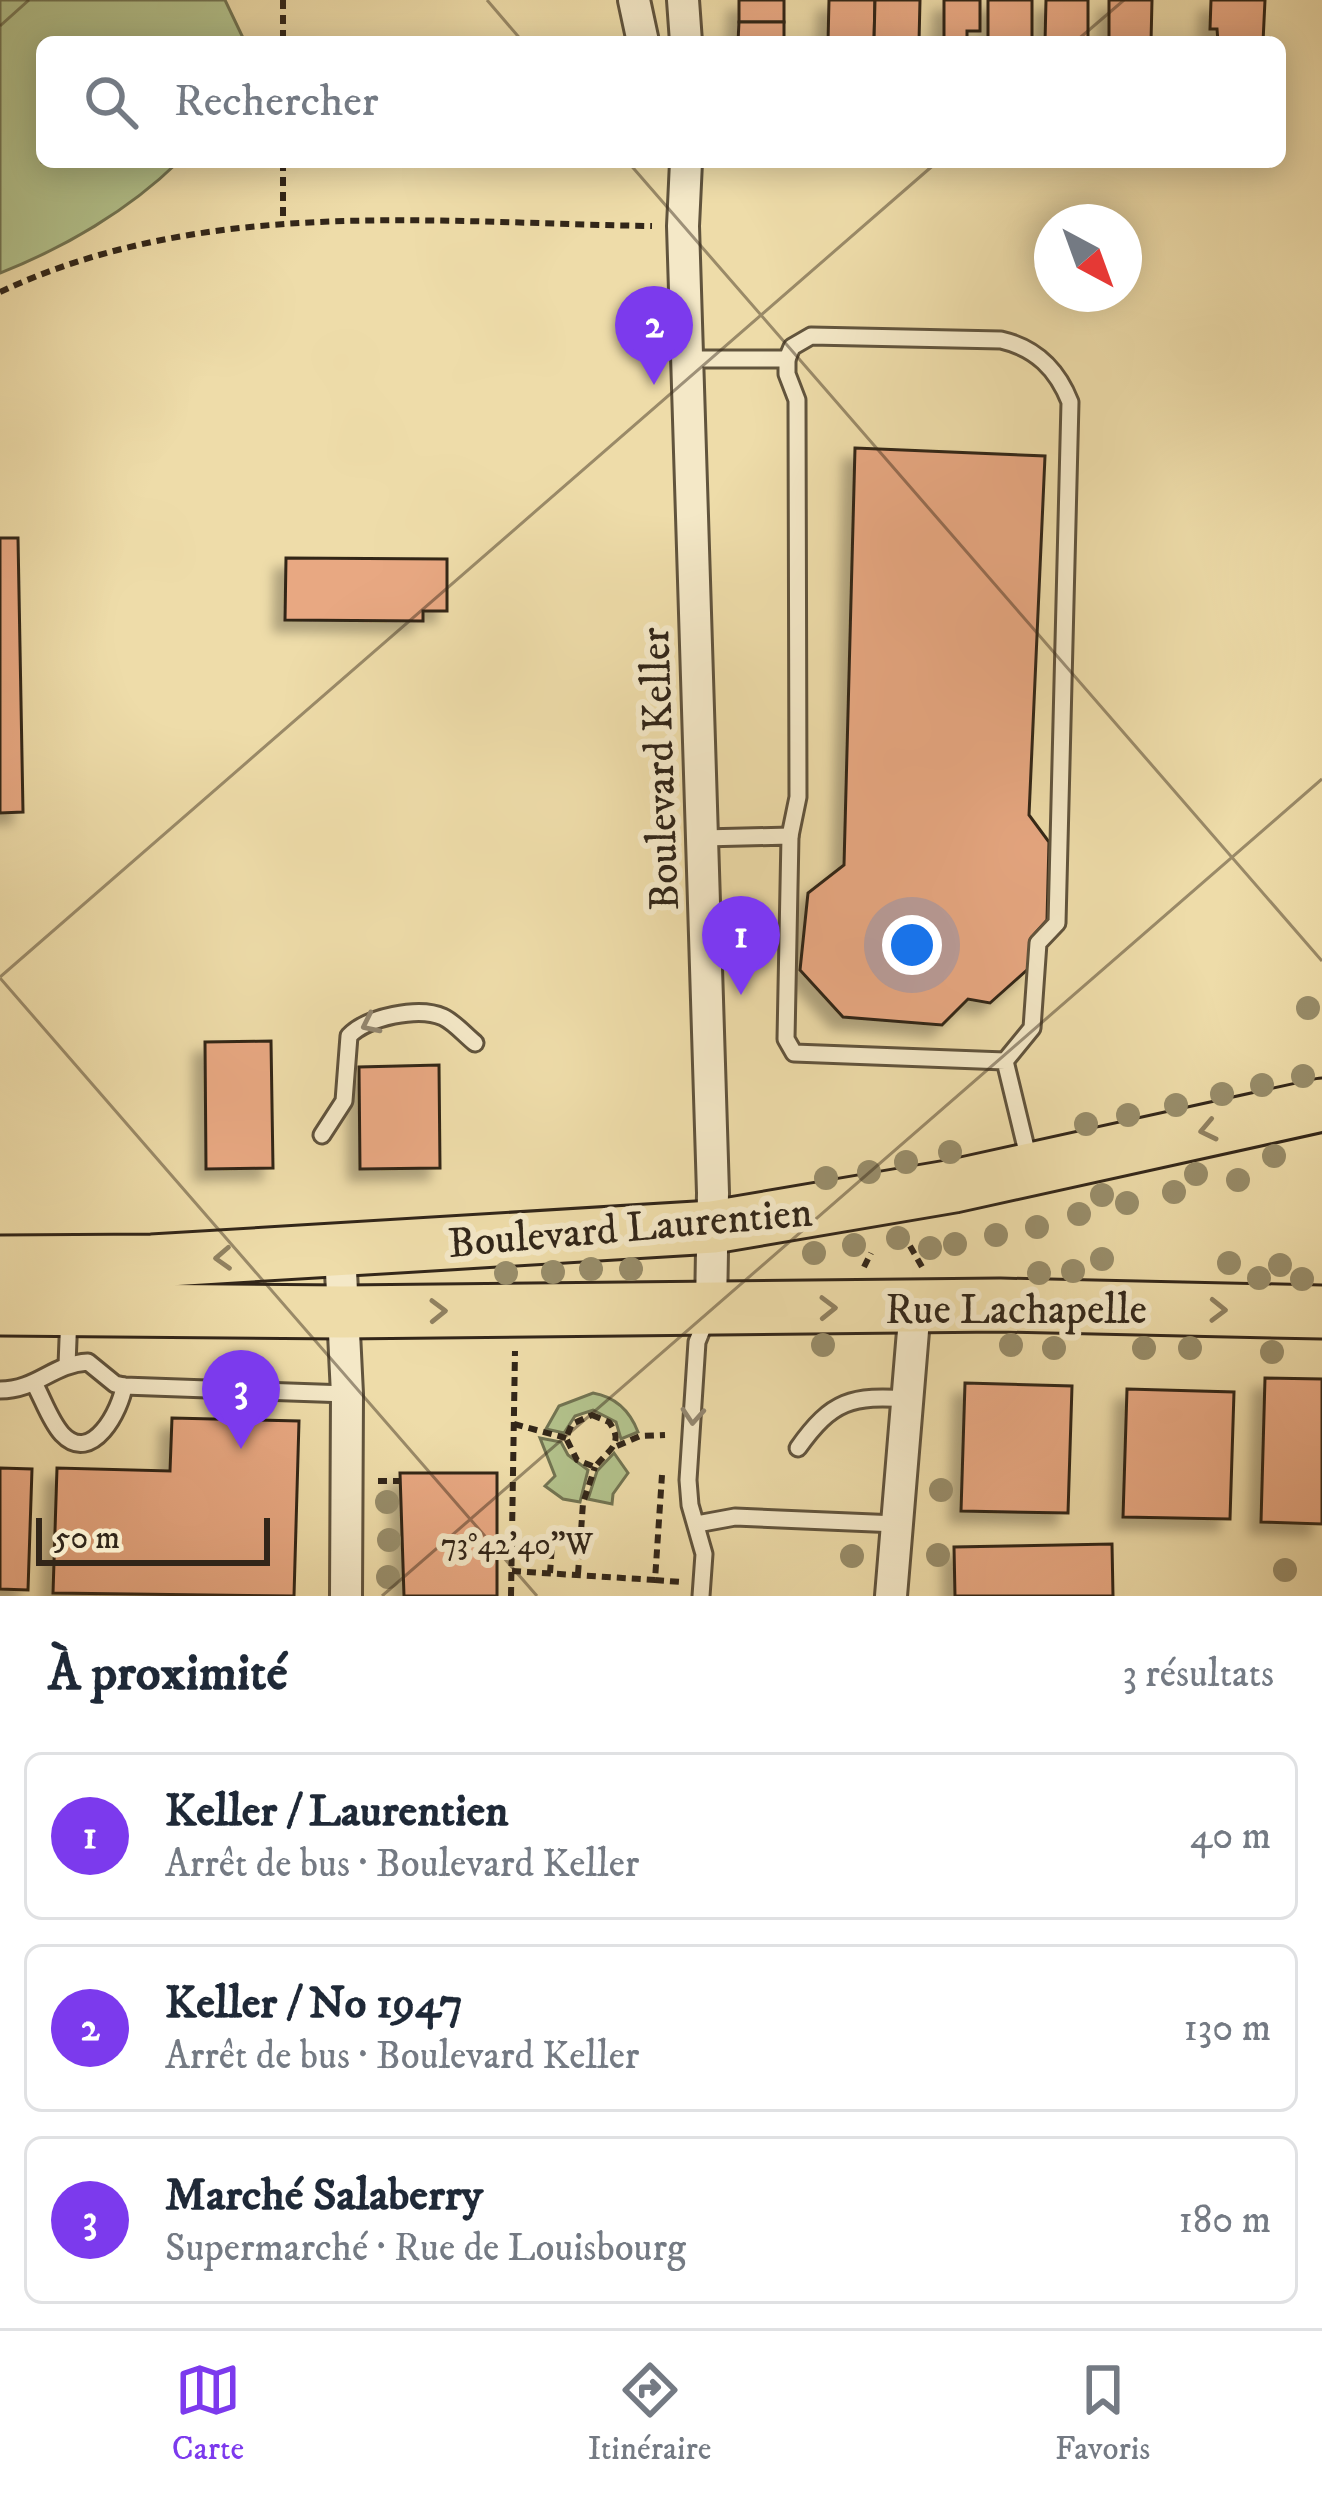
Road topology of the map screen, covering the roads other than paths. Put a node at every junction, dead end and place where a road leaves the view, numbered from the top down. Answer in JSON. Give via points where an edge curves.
{"nodes":[{"id":1,"x":634,"y":0,"type":"edge"},
{"id":2,"x":683,"y":0,"type":"edge"},
{"id":3,"x":642,"y":36,"type":"edge"},
{"id":4,"x":686,"y":36,"type":"edge"},
{"id":5,"x":672,"y":168,"type":"edge"},
{"id":6,"x":686,"y":168,"type":"edge"},
{"id":7,"x":683,"y":226,"type":"junction"},
{"id":8,"x":688,"y":359,"type":"junction"},
{"id":9,"x":787,"y":359,"type":"junction"},
{"id":10,"x":790,"y":836,"type":"junction"},
{"id":11,"x":703,"y":838,"type":"junction"},
{"id":12,"x":475,"y":1043,"type":"dead end"},
{"id":13,"x":1005,"y":1061,"type":"junction"},
{"id":14,"x":1322,"y":1105,"type":"edge"},
{"id":15,"x":322,"y":1135,"type":"dead end"},
{"id":16,"x":1031,"y":1168,"type":"junction"},
{"id":17,"x":712,"y":1227,"type":"junction"},
{"id":18,"x":340,"y":1250,"type":"junction"},
{"id":19,"x":0,"y":1262,"type":"edge"},
{"id":20,"x":921,"y":1291,"type":"junction"},
{"id":21,"x":0,"y":1309,"type":"edge"},
{"id":22,"x":711,"y":1309,"type":"junction"},
{"id":23,"x":69,"y":1310,"type":"junction"},
{"id":24,"x":343,"y":1312,"type":"junction"},
{"id":25,"x":1322,"y":1312,"type":"edge"},
{"id":26,"x":67,"y":1365,"type":"junction"},
{"id":27,"x":34,"y":1383,"type":"junction"},
{"id":28,"x":124,"y":1386,"type":"junction"},
{"id":29,"x":0,"y":1390,"type":"edge"},
{"id":30,"x":347,"y":1394,"type":"junction"},
{"id":31,"x":909,"y":1399,"type":"junction"},
{"id":32,"x":798,"y":1448,"type":"dead end"},
{"id":33,"x":697,"y":1524,"type":"junction"},
{"id":34,"x":897,"y":1524,"type":"junction"},
{"id":35,"x":346,"y":1596,"type":"edge"},
{"id":36,"x":701,"y":1596,"type":"edge"},
{"id":37,"x":891,"y":1596,"type":"edge"}],
"edges":[{"from":1,"to":3,"type":"street"},
{"from":2,"to":4,"type":"street"},
{"from":5,"to":7,"type":"street","name":"Boulevard Keller"},
{"from":6,"to":7,"type":"street","name":"Boulevard Keller"},
{"from":7,"to":8,"type":"street","name":"Boulevard Keller"},
{"from":8,"to":9,"type":"lane"},
{"from":8,"to":11,"type":"street","name":"Boulevard Keller"},
{"from":9,"to":10,"type":"lane","via":[[800,414],[798,796]]},
{"from":9,"to":13,"type":"lane","via":[[811,336],[1001,340],[1048,364],[1070,402],[1057,923],[1038,944],[1032,1028]]},
{"from":10,"to":11,"type":"lane"},
{"from":10,"to":13,"type":"lane","via":[[787,1039],[794,1053]]},
{"from":11,"to":17,"type":"street","name":"Boulevard Keller"},
{"from":12,"to":15,"type":"lane","one_way":true,"via":[[442,1016],[368,1020],[349,1036],[344,1101]]},
{"from":13,"to":16,"type":"lane"},
{"from":14,"to":16,"type":"main road","name":"Boulevard Laurentien","one_way":true},
{"from":16,"to":17,"type":"main road","name":"Boulevard Laurentien"},
{"from":17,"to":18,"type":"main road","name":"Boulevard Laurentien"},
{"from":17,"to":22,"type":"street","name":"Boulevard Keller"},
{"from":18,"to":19,"type":"main road","name":"Boulevard Laurentien","one_way":true},
{"from":18,"to":24,"type":"street"},
{"from":22,"to":20,"type":"main road","name":"Rue Lachapelle","one_way":true},
{"from":20,"to":25,"type":"main road","name":"Rue Lachapelle","one_way":true},
{"from":20,"to":31,"type":"street"},
{"from":21,"to":23,"type":"main road","name":"Boulevard Laurentien"},
{"from":24,"to":22,"type":"main road","name":"Boulevard Laurentien","one_way":true},
{"from":22,"to":33,"type":"lane","one_way":true,"via":[[697,1342],[688,1480]]},
{"from":23,"to":24,"type":"main road","name":"Boulevard Laurentien"},
{"from":23,"to":26,"type":"lane"},
{"from":24,"to":30,"type":"street"},
{"from":26,"to":27,"type":"lane"},
{"from":26,"to":28,"type":"lane","via":[[88,1362]]},
{"from":27,"to":28,"type":"lane","via":[[59,1431],[80,1443],[107,1427]]},
{"from":27,"to":29,"type":"lane"},
{"from":28,"to":30,"type":"lane"},
{"from":30,"to":35,"type":"street"},
{"from":31,"to":32,"type":"lane","via":[[845,1402]]},
{"from":31,"to":34,"type":"street"},
{"from":33,"to":34,"type":"lane","via":[[734,1517]]},
{"from":33,"to":36,"type":"lane"},
{"from":34,"to":37,"type":"street"}]}
